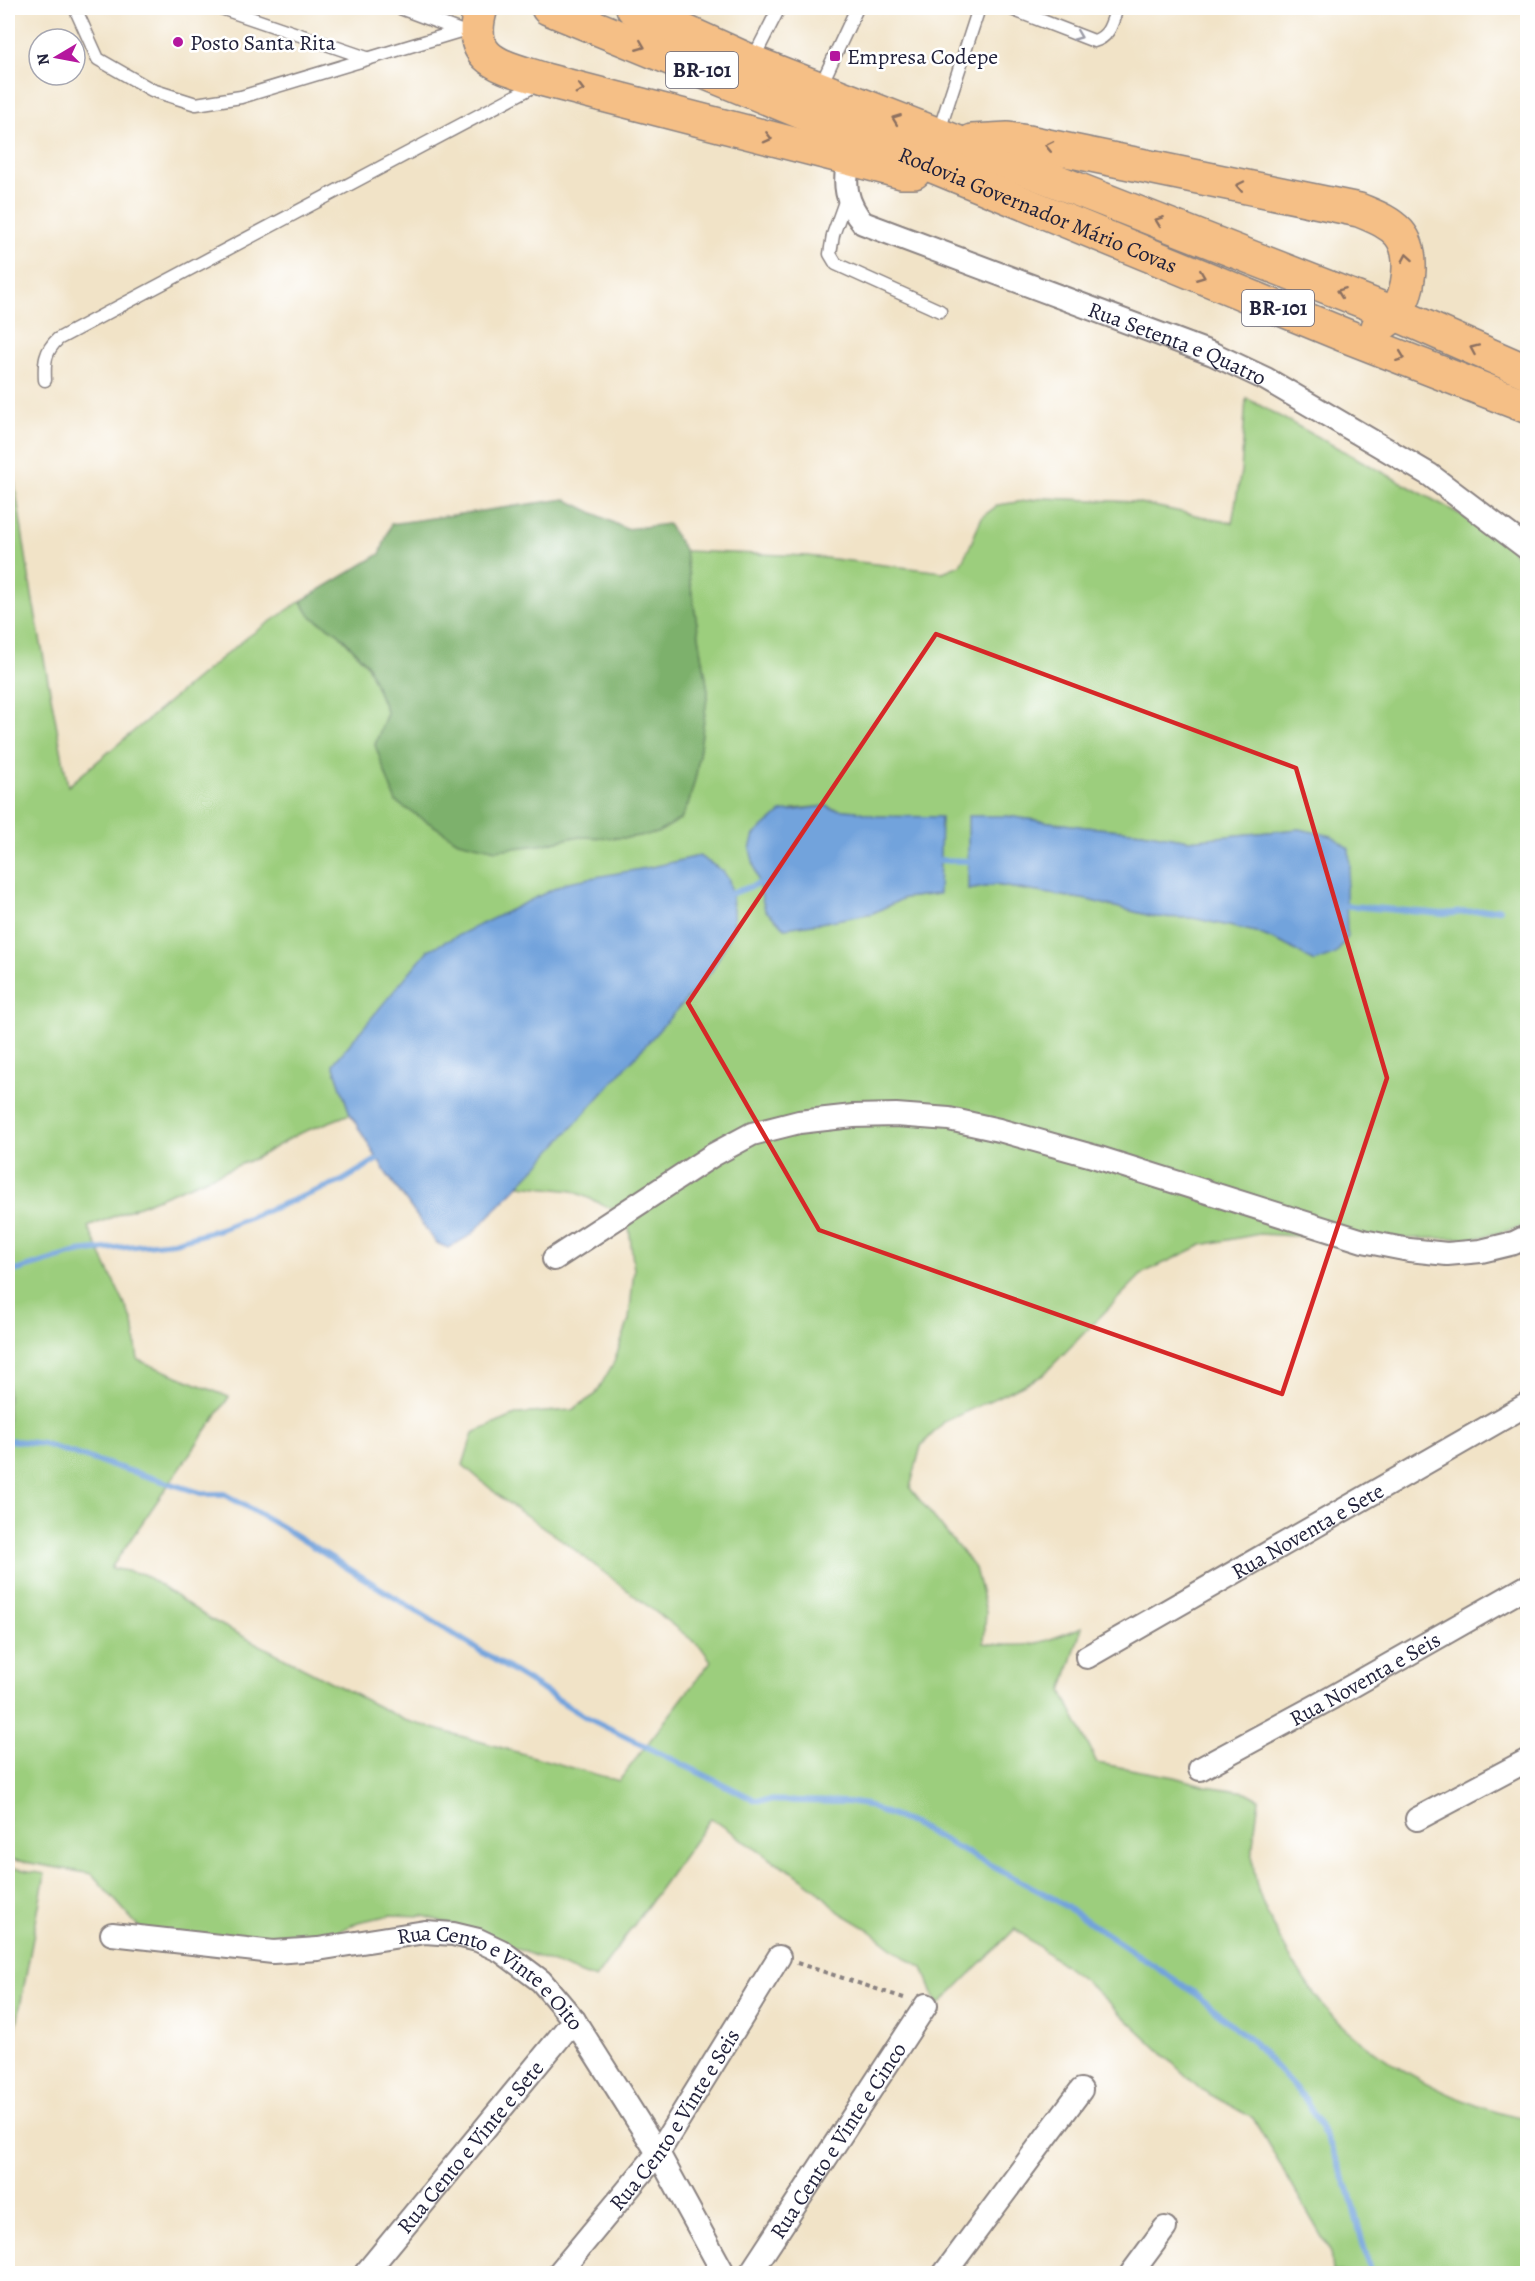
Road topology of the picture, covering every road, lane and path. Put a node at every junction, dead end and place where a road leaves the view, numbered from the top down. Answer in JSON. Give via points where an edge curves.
{"nodes":[{"id":1,"x":75,"y":8,"type":"edge"},
{"id":2,"x":221,"y":8,"type":"edge"},
{"id":3,"x":400,"y":8,"type":"edge"},
{"id":4,"x":548,"y":8,"type":"edge"},
{"id":5,"x":633,"y":8,"type":"edge"},
{"id":6,"x":779,"y":8,"type":"edge"},
{"id":7,"x":857,"y":8,"type":"edge"},
{"id":8,"x":979,"y":8,"type":"edge"},
{"id":9,"x":1010,"y":8,"type":"edge"},
{"id":10,"x":1117,"y":8,"type":"edge"},
{"id":11,"x":473,"y":25,"type":"edge"},
{"id":12,"x":368,"y":58,"type":"junction"},
{"id":13,"x":752,"y":62,"type":"junction"},
{"id":14,"x":545,"y":80,"type":"junction"},
{"id":15,"x":820,"y":88,"type":"junction"},
{"id":16,"x":947,"y":139,"type":"junction"},
{"id":17,"x":849,"y":159,"type":"junction"},
{"id":18,"x":936,"y":167,"type":"junction"},
{"id":19,"x":847,"y":196,"type":"junction"},
{"id":20,"x":940,"y":311,"type":"dead end"},
{"id":21,"x":1395,"y":314,"type":"junction"},
{"id":22,"x":1344,"y":335,"type":"junction"},
{"id":23,"x":1527,"y":372,"type":"edge"},
{"id":24,"x":45,"y":380,"type":"dead end"},
{"id":25,"x":1527,"y":407,"type":"edge"},
{"id":26,"x":1527,"y":549,"type":"edge"},
{"id":27,"x":1527,"y":1236,"type":"edge"},
{"id":28,"x":554,"y":1259,"type":"dead end"},
{"id":29,"x":1527,"y":1404,"type":"edge"},
{"id":30,"x":1527,"y":1586,"type":"edge"},
{"id":31,"x":1087,"y":1657,"type":"dead end"},
{"id":32,"x":1527,"y":1760,"type":"edge"},
{"id":33,"x":1200,"y":1769,"type":"dead end"},
{"id":34,"x":1417,"y":1819,"type":"dead end"},
{"id":35,"x":112,"y":1934,"type":"dead end"},
{"id":36,"x":779,"y":1957,"type":"joint"},
{"id":37,"x":926,"y":2005,"type":"joint"},
{"id":38,"x":574,"y":2020,"type":"junction"},
{"id":39,"x":1081,"y":2090,"type":"dead end"},
{"id":40,"x":658,"y":2153,"type":"junction"},
{"id":41,"x":1165,"y":2228,"type":"dead end"},
{"id":42,"x":365,"y":2274,"type":"edge"},
{"id":43,"x":558,"y":2274,"type":"edge"},
{"id":44,"x":724,"y":2274,"type":"edge"},
{"id":45,"x":750,"y":2274,"type":"edge"},
{"id":46,"x":944,"y":2274,"type":"edge"},
{"id":47,"x":1131,"y":2274,"type":"edge"}],
"edges":[{"from":1,"to":12,"type":"lane","via":[[98,59],[152,90],[196,104],[241,97]]},
{"from":2,"to":12,"type":"lane"},
{"from":3,"to":11,"type":"lane"},
{"from":4,"to":18,"type":"highway","name":"Rodovia Governador Mário Covas","number":"BR-101","one_way":true},
{"from":5,"to":13,"type":"highway","name":"Rodovia Governador Mário Covas","number":"BR-101"},
{"from":6,"to":13,"type":"lane"},
{"from":7,"to":15,"type":"lane"},
{"from":8,"to":16,"type":"lane"},
{"from":9,"to":10,"type":"lane","one_way":true,"via":[[1094,41],[1107,34]]},
{"from":11,"to":12,"type":"lane"},
{"from":11,"to":14,"type":"highway","via":[[482,53],[494,62]]},
{"from":13,"to":15,"type":"highway","name":"Rodovia Governador Mário Covas","number":"BR-101"},
{"from":14,"to":17,"type":"highway","one_way":true},
{"from":14,"to":24,"type":"lane","via":[[58,339],[47,352]]},
{"from":16,"to":15,"type":"highway","name":"Rodovia Governador Mário Covas","number":"BR-101","one_way":true},
{"from":21,"to":16,"type":"highway","name":"Rodovia Governador Mário Covas","number":"BR-101","one_way":true},
{"from":21,"to":16,"type":"highway","one_way":true,"via":[[1408,284],[1409,258],[1400,234],[1382,219],[1359,210],[1028,142]]},
{"from":17,"to":18,"type":"highway","via":[[902,172]]},
{"from":17,"to":19,"type":"street","name":"Rua Setenta e Quatro","via":[[845,174]]},
{"from":18,"to":22,"type":"highway","name":"Rodovia Governador Mário Covas","number":"BR-101","one_way":true},
{"from":19,"to":20,"type":"lane","via":[[833,235],[830,254],[836,264]]},
{"from":19,"to":26,"type":"street","name":"Rua Setenta e Quatro","via":[[852,211],[863,223],[1213,354],[1266,380],[1430,475]]},
{"from":21,"to":22,"type":"highway","via":[[1379,326]]},
{"from":23,"to":21,"type":"highway","name":"Rodovia Governador Mário Covas","number":"BR-101","one_way":true},
{"from":22,"to":25,"type":"highway","name":"Rodovia Governador Mário Covas","number":"BR-101","one_way":true},
{"from":27,"to":28,"type":"street","via":[[1481,1251],[1447,1254],[1409,1250],[1363,1241],[999,1130],[950,1119],[853,1116],[798,1122],[752,1134],[713,1155]]},
{"from":29,"to":31,"type":"street","name":"Rua Noventa e Sete"},
{"from":30,"to":33,"type":"street","name":"Rua Noventa e Seis"},
{"from":32,"to":34,"type":"street"},
{"from":35,"to":38,"type":"street","name":"Rua Cento e Vinte e Oito","via":[[273,1952],[425,1932],[453,1934],[501,1950],[541,1981]]},
{"from":36,"to":37,"type":"path"},
{"from":36,"to":40,"type":"street","name":"Rua Cento e Vinte e Seis"},
{"from":37,"to":45,"type":"street","name":"Rua Cento e Vinte e Cinco"},
{"from":38,"to":40,"type":"street","name":"Rua Cento e Vinte e Oito"},
{"from":38,"to":42,"type":"street","name":"Rua Cento e Vinte e Sete"},
{"from":39,"to":46,"type":"street"},
{"from":40,"to":43,"type":"street","name":"Rua Cento e Vinte e Seis"},
{"from":40,"to":44,"type":"street","name":"Rua Cento e Vinte e Oito"},
{"from":41,"to":47,"type":"street"}]}
